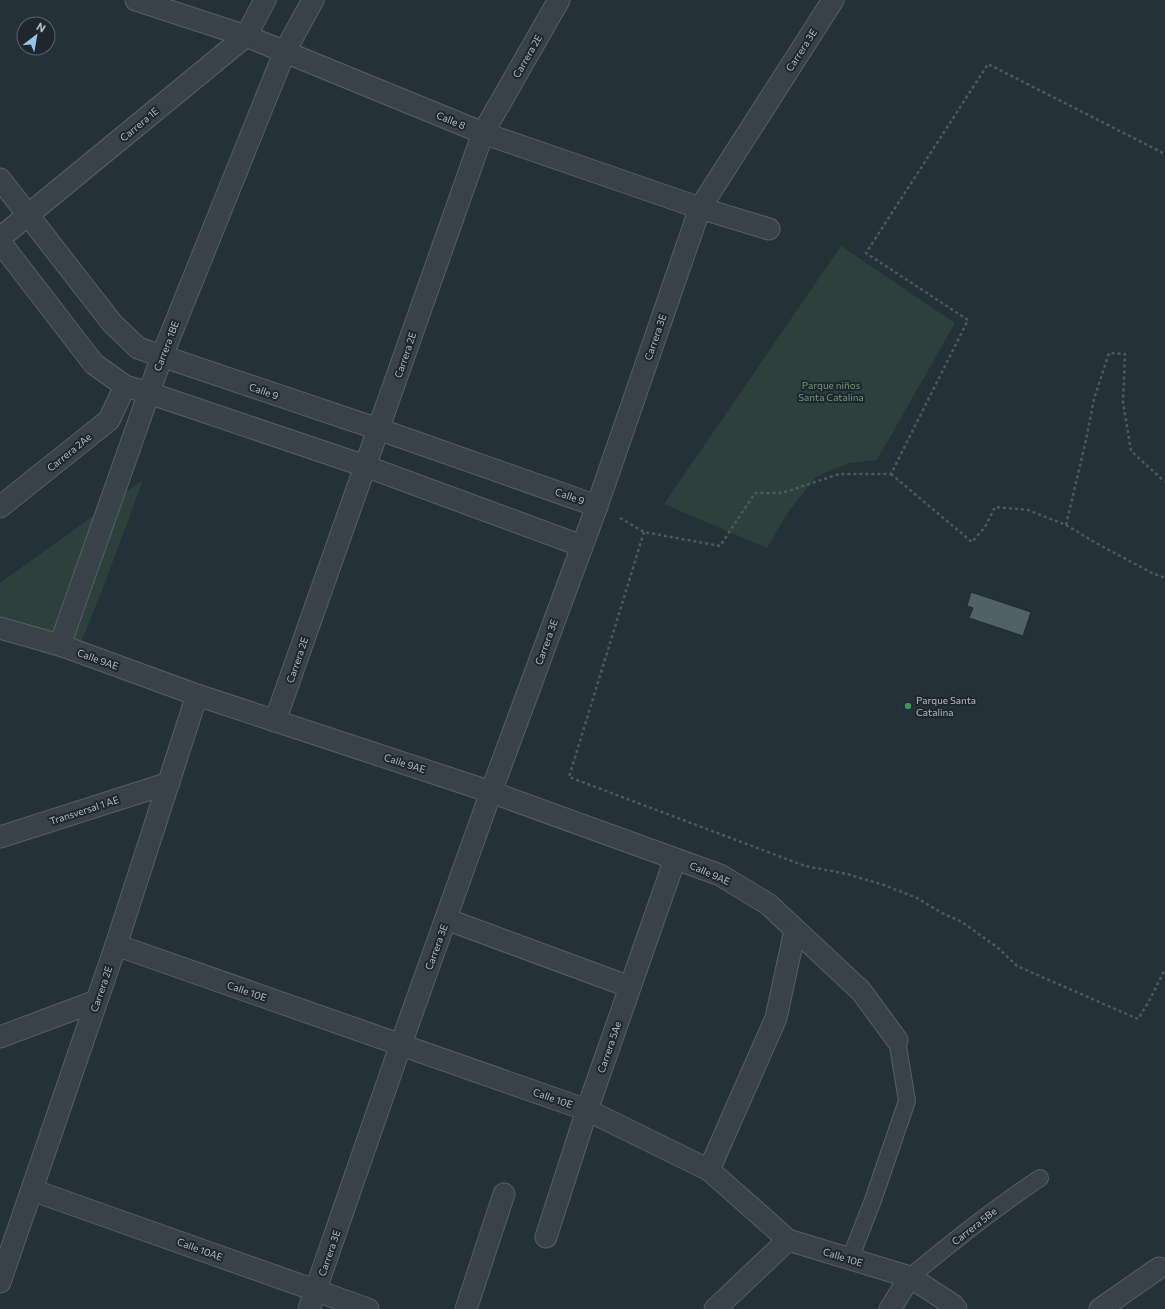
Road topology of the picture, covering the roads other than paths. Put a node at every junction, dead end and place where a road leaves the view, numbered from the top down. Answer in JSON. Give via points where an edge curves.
{"nodes":[{"id":1,"x":136,"y":0,"type":"edge"},
{"id":2,"x":266,"y":0,"type":"edge"},
{"id":3,"x":313,"y":0,"type":"edge"},
{"id":4,"x":559,"y":0,"type":"edge"},
{"id":5,"x":833,"y":0,"type":"edge"},
{"id":6,"x":246,"y":36,"type":"junction"},
{"id":7,"x":285,"y":52,"type":"junction"},
{"id":8,"x":483,"y":133,"type":"junction"},
{"id":9,"x":0,"y":179,"type":"edge"},
{"id":10,"x":700,"y":208,"type":"junction"},
{"id":11,"x":29,"y":215,"type":"junction"},
{"id":12,"x":769,"y":229,"type":"dead end"},
{"id":13,"x":0,"y":238,"type":"edge"},
{"id":14,"x":0,"y":242,"type":"edge"},
{"id":15,"x":162,"y":356,"type":"junction"},
{"id":16,"x":125,"y":386,"type":"junction"},
{"id":17,"x":149,"y":393,"type":"junction"},
{"id":18,"x":378,"y":429,"type":"junction"},
{"id":19,"x":365,"y":466,"type":"junction"},
{"id":20,"x":596,"y":506,"type":"junction"},
{"id":21,"x":0,"y":507,"type":"edge"},
{"id":22,"x":582,"y":546,"type":"junction"},
{"id":23,"x":6,"y":633,"type":"edge"},
{"id":24,"x":60,"y":645,"type":"junction"},
{"id":25,"x":197,"y":695,"type":"junction"},
{"id":26,"x":276,"y":721,"type":"junction"},
{"id":27,"x":169,"y":783,"type":"junction"},
{"id":28,"x":491,"y":792,"type":"junction"},
{"id":29,"x":0,"y":837,"type":"edge"},
{"id":30,"x":675,"y":859,"type":"junction"},
{"id":31,"x":446,"y":919,"type":"junction"},
{"id":32,"x":795,"y":930,"type":"junction"},
{"id":33,"x":116,"y":946,"type":"junction"},
{"id":34,"x":630,"y":987,"type":"junction"},
{"id":35,"x":96,"y":1001,"type":"junction"},
{"id":36,"x":0,"y":1037,"type":"edge"},
{"id":37,"x":897,"y":1040,"type":"joint"},
{"id":38,"x":401,"y":1044,"type":"junction"},
{"id":39,"x":587,"y":1110,"type":"junction"},
{"id":40,"x":709,"y":1170,"type":"junction"},
{"id":41,"x":1040,"y":1178,"type":"dead end"},
{"id":42,"x":32,"y":1190,"type":"junction"},
{"id":43,"x":504,"y":1194,"type":"dead end"},
{"id":44,"x":546,"y":1237,"type":"dead end"},
{"id":45,"x":788,"y":1240,"type":"junction"},
{"id":46,"x":850,"y":1259,"type":"junction"},
{"id":47,"x":1159,"y":1268,"type":"dead end"},
{"id":48,"x":910,"y":1277,"type":"junction"},
{"id":49,"x":0,"y":1282,"type":"edge"},
{"id":50,"x":313,"y":1300,"type":"edge"},
{"id":51,"x":368,"y":1309,"type":"edge"},
{"id":52,"x":466,"y":1309,"type":"edge"},
{"id":53,"x":715,"y":1309,"type":"edge"},
{"id":54,"x":890,"y":1309,"type":"edge"},
{"id":55,"x":956,"y":1309,"type":"edge"},
{"id":56,"x":1100,"y":1309,"type":"edge"}],
"edges":[{"from":1,"to":6,"type":"street","name":"Calle 8"},
{"from":2,"to":6,"type":"street","name":"Carrera 1E"},
{"from":3,"to":7,"type":"street"},
{"from":4,"to":8,"type":"street","name":"Carrera 2E"},
{"from":5,"to":10,"type":"street","name":"Carrera 3E"},
{"from":6,"to":7,"type":"street","name":"Calle 8"},
{"from":6,"to":11,"type":"street","name":"Carrera 1E"},
{"from":7,"to":8,"type":"street","name":"Calle 8"},
{"from":7,"to":15,"type":"street","name":"Carrera 1BE"},
{"from":8,"to":10,"type":"street","name":"Calle 8"},
{"from":8,"to":18,"type":"street","name":"Carrera 2E"},
{"from":9,"to":11,"type":"street","name":"Calle 9"},
{"from":10,"to":12,"type":"street","name":"Calle 8"},
{"from":10,"to":20,"type":"street","name":"Carrera 3E"},
{"from":11,"to":13,"type":"street","name":"Carrera 1E"},
{"from":11,"to":15,"type":"street","name":"Calle 9","via":[[112,323],[138,348]]},
{"from":14,"to":16,"type":"street","via":[[94,364]]},
{"from":15,"to":17,"type":"street","name":"Carrera 1BE"},
{"from":15,"to":18,"type":"street","name":"Calle 9"},
{"from":16,"to":17,"type":"street"},
{"from":16,"to":21,"type":"street","name":"Carrera 2Ae","via":[[109,420]]},
{"from":17,"to":19,"type":"street"},
{"from":17,"to":24,"type":"street","name":"Carrera 1BE"},
{"from":18,"to":19,"type":"street","name":"Carrera 2E"},
{"from":18,"to":20,"type":"street","name":"Calle 9"},
{"from":19,"to":22,"type":"street"},
{"from":19,"to":26,"type":"street","name":"Carrera 2E"},
{"from":20,"to":22,"type":"street","name":"Carrera 3E"},
{"from":22,"to":28,"type":"street","name":"Carrera 3E"},
{"from":23,"to":24,"type":"street","name":"Calle 9AE"},
{"from":24,"to":25,"type":"street","name":"Calle 9AE"},
{"from":25,"to":26,"type":"street","name":"Calle 9AE"},
{"from":25,"to":27,"type":"street","name":"Carrera 2E"},
{"from":26,"to":28,"type":"street","name":"Calle 9AE"},
{"from":27,"to":29,"type":"street","name":"Transversal 1 AE"},
{"from":27,"to":33,"type":"street","name":"Carrera 2E"},
{"from":28,"to":30,"type":"street","name":"Calle 9AE"},
{"from":28,"to":31,"type":"street","name":"Carrera 3E"},
{"from":30,"to":32,"type":"street","name":"Calle 9AE","via":[[720,875],[768,904]]},
{"from":30,"to":34,"type":"street","name":"Carrera 5Ae"},
{"from":31,"to":34,"type":"street"},
{"from":31,"to":38,"type":"street","name":"Carrera 3E"},
{"from":32,"to":37,"type":"street","name":"Calle 9AE","via":[[861,991]]},
{"from":32,"to":40,"type":"street","via":[[776,1018]]},
{"from":33,"to":35,"type":"street","name":"Carrera 2E"},
{"from":33,"to":38,"type":"street","name":"Calle 10E"},
{"from":34,"to":39,"type":"street","name":"Carrera 5Ae"},
{"from":35,"to":36,"type":"street"},
{"from":35,"to":42,"type":"street","name":"Carrera 2E"},
{"from":37,"to":46,"type":"street","via":[[908,1101]]},
{"from":38,"to":39,"type":"street","name":"Calle 10E"},
{"from":38,"to":50,"type":"street","name":"Carrera 3E"},
{"from":39,"to":40,"type":"street","name":"Calle 10E"},
{"from":39,"to":44,"type":"street","name":"Carrera 5Ae"},
{"from":40,"to":45,"type":"street","name":"Calle 10E"},
{"from":41,"to":48,"type":"street","name":"Carrera 5Be","via":[[1005,1201]]},
{"from":42,"to":49,"type":"street","name":"Carrera 2E"},
{"from":42,"to":50,"type":"street","name":"Calle 10AE"},
{"from":43,"to":52,"type":"street"},
{"from":45,"to":46,"type":"street","name":"Calle 10E"},
{"from":45,"to":53,"type":"street"},
{"from":46,"to":48,"type":"street","name":"Calle 10E"},
{"from":47,"to":56,"type":"street"},
{"from":48,"to":54,"type":"street"},
{"from":48,"to":55,"type":"street","name":"Calle 10E","via":[[953,1304]]},
{"from":50,"to":51,"type":"street","name":"Calle 10AE"}]}
